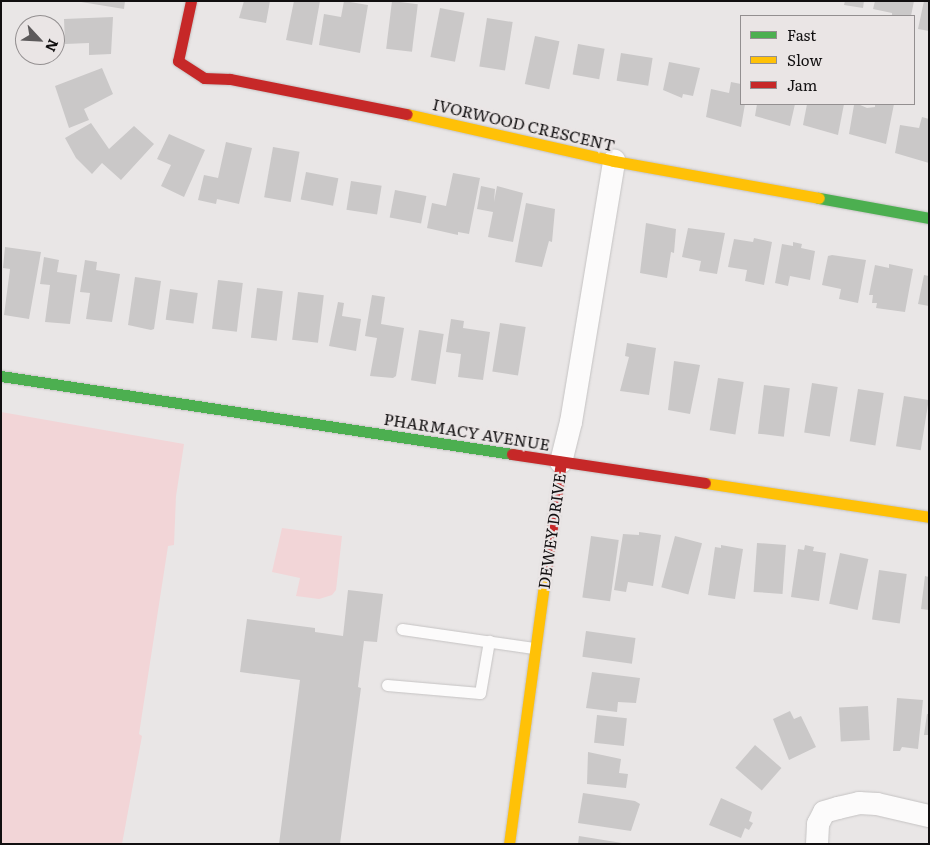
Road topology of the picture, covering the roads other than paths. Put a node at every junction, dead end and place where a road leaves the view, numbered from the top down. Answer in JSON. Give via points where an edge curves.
{"nodes":[{"id":1,"x":191,"y":1,"type":"edge"},
{"id":2,"x":614,"y":161,"type":"junction"},
{"id":3,"x":929,"y":218,"type":"edge"},
{"id":4,"x":1,"y":376,"type":"edge"},
{"id":5,"x":561,"y":462,"type":"junction"},
{"id":6,"x":929,"y":517,"type":"edge"},
{"id":7,"x":402,"y":629,"type":"dead end"},
{"id":8,"x":489,"y":641,"type":"junction"},
{"id":9,"x":534,"y":648,"type":"junction"},
{"id":10,"x":387,"y":685,"type":"dead end"},
{"id":11,"x":929,"y":816,"type":"edge"},
{"id":12,"x":509,"y":844,"type":"edge"},
{"id":13,"x":817,"y":844,"type":"edge"}],
"edges":[{"from":1,"to":2,"type":"street","name":"IVORWOOD CRESCENT","via":[[178,61],[204,78],[230,79],[440,121]]},
{"from":2,"to":3,"type":"street","name":"IVORWOOD CRESCENT"},
{"from":2,"to":5,"type":"street","name":"DEWEY DRIVE","via":[[571,422]]},
{"from":4,"to":5,"type":"street","name":"PHARMACY AVENUE"},
{"from":5,"to":6,"type":"street","name":"PHARMACY AVENUE"},
{"from":5,"to":9,"type":"street","name":"DEWEY DRIVE"},
{"from":7,"to":8,"type":"lane"},
{"from":8,"to":9,"type":"lane"},
{"from":8,"to":10,"type":"lane","via":[[480,693]]},
{"from":9,"to":12,"type":"street","name":"DEWEY DRIVE"},
{"from":11,"to":13,"type":"street","via":[[877,804],[859,803],[838,808],[824,812],[818,824]]}]}
